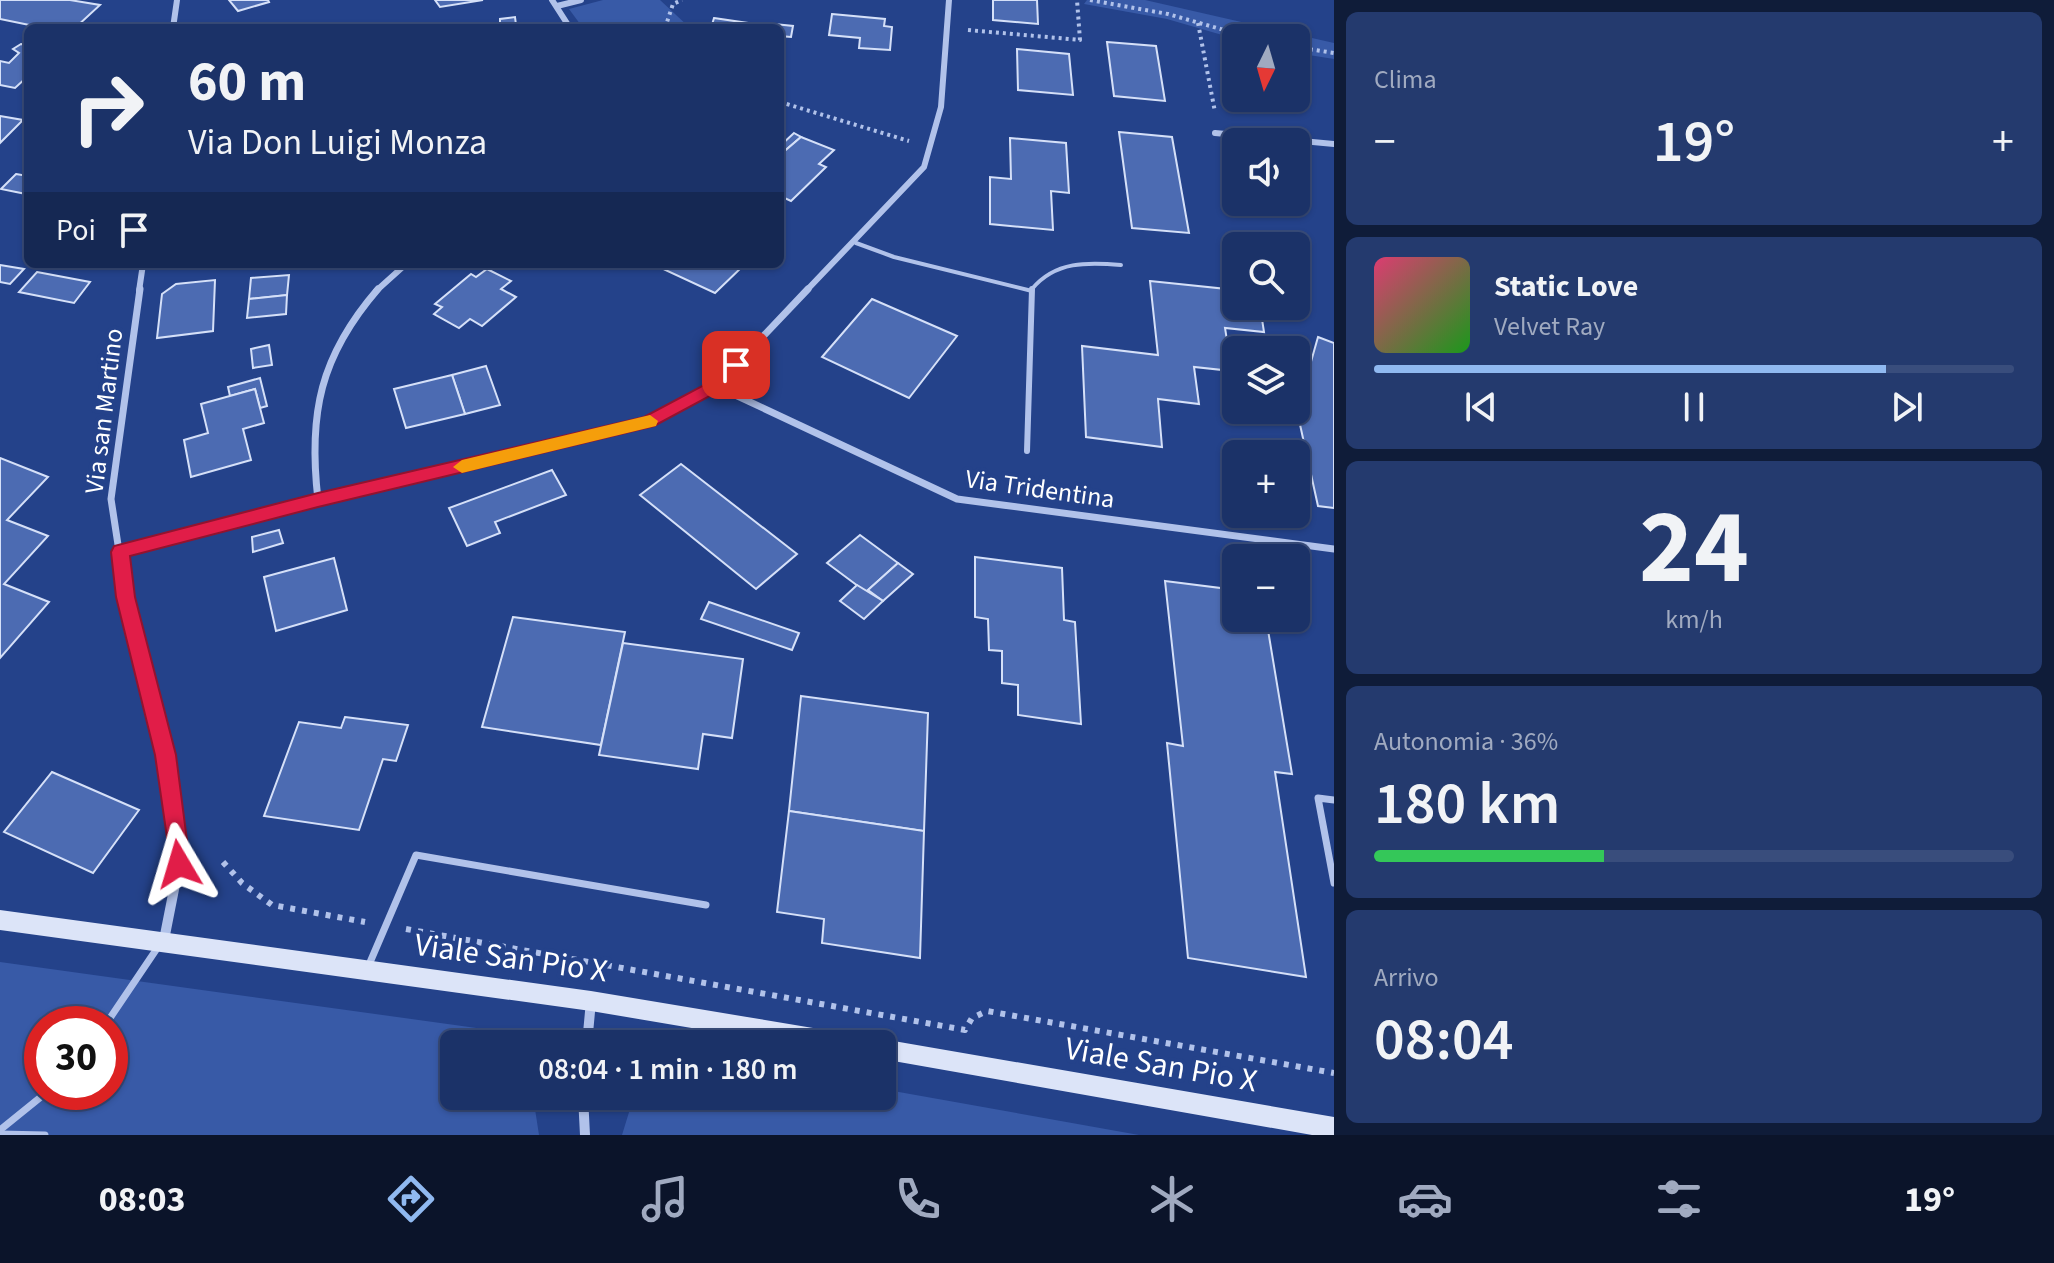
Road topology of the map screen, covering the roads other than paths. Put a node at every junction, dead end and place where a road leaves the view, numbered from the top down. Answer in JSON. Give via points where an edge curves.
{"nodes":[{"id":1,"x":177,"y":0,"type":"edge"},
{"id":2,"x":552,"y":0,"type":"edge"},
{"id":3,"x":581,"y":0,"type":"edge"},
{"id":4,"x":949,"y":0,"type":"edge"},
{"id":5,"x":557,"y":6,"type":"junction"},
{"id":6,"x":174,"y":24,"type":"edge"},
{"id":7,"x":568,"y":24,"type":"edge"},
{"id":8,"x":1215,"y":133,"type":"dead end"},
{"id":9,"x":1334,"y":144,"type":"edge"},
{"id":10,"x":856,"y":243,"type":"junction"},
{"id":11,"x":1121,"y":265,"type":"dead end"},
{"id":12,"x":142,"y":268,"type":"edge"},
{"id":13,"x":402,"y":268,"type":"edge"},
{"id":14,"x":1032,"y":289,"type":"junction"},
{"id":15,"x":716,"y":386,"type":"junction"},
{"id":16,"x":1027,"y":451,"type":"dead end"},
{"id":17,"x":318,"y":500,"type":"junction"},
{"id":18,"x":1334,"y":549,"type":"edge"},
{"id":19,"x":120,"y":552,"type":"junction"},
{"id":20,"x":1334,"y":800,"type":"edge"},
{"id":21,"x":1334,"y":883,"type":"edge"},
{"id":22,"x":706,"y":905,"type":"dead end"},
{"id":23,"x":0,"y":920,"type":"edge"},
{"id":24,"x":164,"y":940,"type":"junction"},
{"id":25,"x":367,"y":969,"type":"junction"},
{"id":26,"x":591,"y":1001,"type":"junction"},
{"id":27,"x":118,"y":1006,"type":"edge"},
{"id":28,"x":588,"y":1030,"type":"edge"},
{"id":29,"x":765,"y":1030,"type":"edge"},
{"id":30,"x":896,"y":1051,"type":"edge"},
{"id":31,"x":26,"y":1110,"type":"edge"},
{"id":32,"x":584,"y":1110,"type":"edge"},
{"id":33,"x":1334,"y":1128,"type":"edge"},
{"id":34,"x":0,"y":1132,"type":"edge"},
{"id":35,"x":45,"y":1135,"type":"edge"},
{"id":36,"x":585,"y":1135,"type":"edge"}],
"edges":[{"from":1,"to":6,"type":"street"},
{"from":2,"to":5,"type":"street"},
{"from":3,"to":5,"type":"street"},
{"from":4,"to":10,"type":"street","via":[[933,149],[924,167]]},
{"from":5,"to":7,"type":"street"},
{"from":8,"to":9,"type":"street"},
{"from":10,"to":14,"type":"lane"},
{"from":10,"to":15,"type":"street"},
{"from":11,"to":14,"type":"lane","via":[[1081,262],[1039,279]]},
{"from":12,"to":19,"type":"street","name":"Via san Martino","via":[[111,499]]},
{"from":13,"to":17,"type":"street","via":[[362,305],[341,333],[326,367],[313,421]]},
{"from":14,"to":16,"type":"lane"},
{"from":15,"to":17,"type":"street","via":[[671,412],[627,428]]},
{"from":15,"to":18,"type":"street","name":"Via Tridentina","via":[[957,499]]},
{"from":17,"to":19,"type":"street"},
{"from":19,"to":24,"type":"street","name":"Via san Martino","via":[[165,755],[179,864]]},
{"from":20,"to":21,"type":"lane","via":[[1318,798]]},
{"from":22,"to":25,"type":"lane","via":[[416,855]]},
{"from":23,"to":24,"type":"street","name":"Viale San Pio X"},
{"from":24,"to":25,"type":"street","name":"Viale San Pio X"},
{"from":24,"to":27,"type":"lane"},
{"from":25,"to":26,"type":"street","name":"Viale San Pio X"},
{"from":26,"to":28,"type":"street"},
{"from":26,"to":29,"type":"street","name":"Viale San Pio X"},
{"from":30,"to":33,"type":"street","name":"Viale San Pio X"},
{"from":31,"to":34,"type":"lane"},
{"from":32,"to":36,"type":"street"},
{"from":34,"to":35,"type":"lane"}]}
